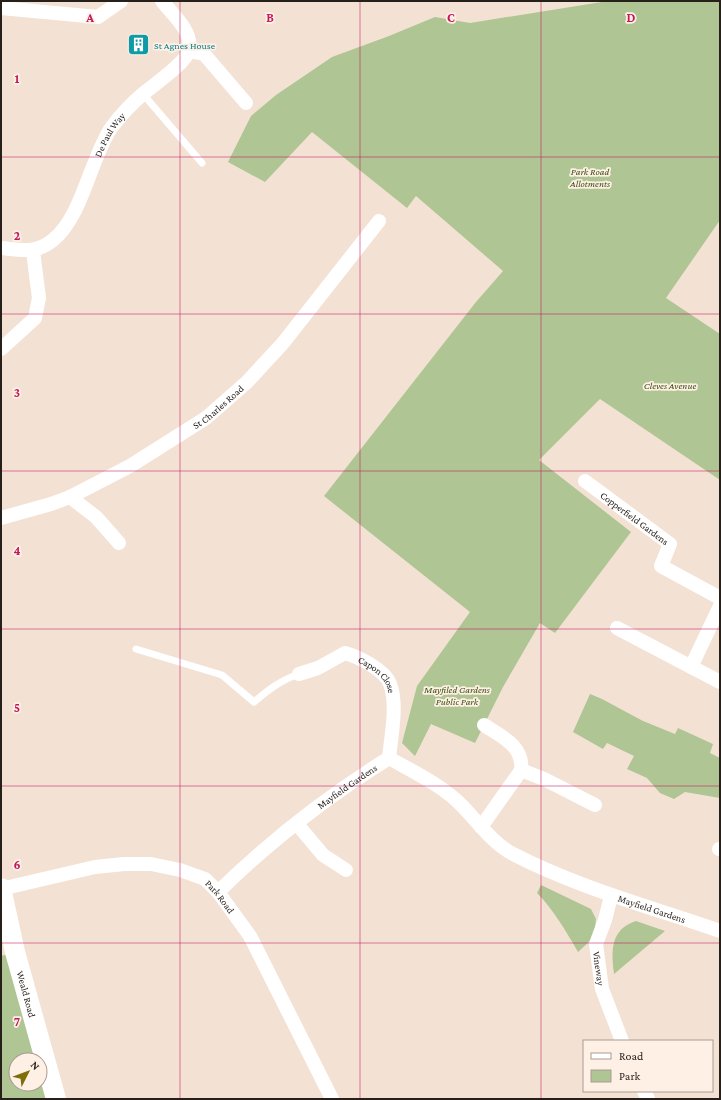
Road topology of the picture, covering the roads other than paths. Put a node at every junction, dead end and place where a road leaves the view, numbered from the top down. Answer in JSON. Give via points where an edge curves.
{"nodes":[{"id":1,"x":121,"y":1,"type":"edge"},
{"id":2,"x":162,"y":1,"type":"edge"},
{"id":3,"x":1,"y":8,"type":"edge"},
{"id":4,"x":189,"y":51,"type":"junction"},
{"id":5,"x":143,"y":94,"type":"junction"},
{"id":6,"x":246,"y":104,"type":"dead end"},
{"id":7,"x":202,"y":163,"type":"dead end"},
{"id":8,"x":379,"y":222,"type":"dead end"},
{"id":9,"x":1,"y":248,"type":"edge"},
{"id":10,"x":33,"y":251,"type":"junction"},
{"id":11,"x":1,"y":350,"type":"edge"},
{"id":12,"x":585,"y":481,"type":"dead end"},
{"id":13,"x":70,"y":496,"type":"junction"},
{"id":14,"x":1,"y":518,"type":"edge"},
{"id":15,"x":119,"y":543,"type":"dead end"},
{"id":16,"x":720,"y":598,"type":"edge"},
{"id":17,"x":720,"y":606,"type":"edge"},
{"id":18,"x":617,"y":628,"type":"dead end"},
{"id":19,"x":136,"y":650,"type":"dead end"},
{"id":20,"x":691,"y":667,"type":"junction"},
{"id":21,"x":299,"y":674,"type":"joint"},
{"id":22,"x":720,"y":682,"type":"edge"},
{"id":23,"x":484,"y":725,"type":"dead end"},
{"id":24,"x":389,"y":758,"type":"junction"},
{"id":25,"x":522,"y":769,"type":"junction"},
{"id":26,"x":595,"y":806,"type":"dead end"},
{"id":27,"x":297,"y":824,"type":"junction"},
{"id":28,"x":481,"y":827,"type":"junction"},
{"id":29,"x":346,"y":870,"type":"dead end"},
{"id":30,"x":1,"y":889,"type":"edge"},
{"id":31,"x":218,"y":892,"type":"junction"},
{"id":32,"x":611,"y":896,"type":"junction"},
{"id":33,"x":720,"y":931,"type":"edge"},
{"id":34,"x":622,"y":1040,"type":"edge"},
{"id":35,"x":56,"y":1099,"type":"edge"},
{"id":36,"x":332,"y":1099,"type":"edge"}],
"edges":[{"from":1,"to":3,"type":"street","via":[[98,17]]},
{"from":2,"to":4,"type":"street","via":[[185,29],[189,38]]},
{"from":4,"to":5,"type":"street","name":"De Paul Way","via":[[182,61]]},
{"from":4,"to":6,"type":"street","via":[[204,54]]},
{"from":5,"to":7,"type":"lane"},
{"from":5,"to":10,"type":"street","name":"De Paul Way","via":[[111,129],[66,227],[52,241]]},
{"from":8,"to":13,"type":"street","name":"St Charles Road","via":[[283,343],[247,382],[206,418],[168,443],[130,466]]},
{"from":9,"to":10,"type":"street"},
{"from":10,"to":11,"type":"street","via":[[39,298],[35,318]]},
{"from":12,"to":16,"type":"street","name":"Copperfield Gardens","via":[[670,544],[661,566]]},
{"from":13,"to":14,"type":"street","name":"St Charles Road"},
{"from":13,"to":15,"type":"street","via":[[96,517]]},
{"from":17,"to":20,"type":"street"},
{"from":18,"to":20,"type":"street"},
{"from":19,"to":21,"type":"lane","via":[[222,675],[254,702],[276,685]]},
{"from":20,"to":22,"type":"street"},
{"from":21,"to":24,"type":"street","name":"Capon Close","via":[[318,668],[345,653],[358,657],[390,682],[393,696]]},
{"from":23,"to":25,"type":"street","via":[[512,743],[520,756]]},
{"from":24,"to":27,"type":"street","name":"Mayfield Gardens","via":[[331,796]]},
{"from":24,"to":28,"type":"street","name":"Mayfield Gardens","via":[[428,780],[456,800]]},
{"from":25,"to":26,"type":"street"},
{"from":25,"to":28,"type":"street"},
{"from":27,"to":29,"type":"street","via":[[323,854]]},
{"from":27,"to":31,"type":"street","name":"Mayfield Gardens","via":[[245,866]]},
{"from":28,"to":32,"type":"street","name":"Mayfield Gardens","via":[[512,853]]},
{"from":30,"to":31,"type":"street","name":"Park Road","via":[[95,867],[151,864],[205,879]]},
{"from":30,"to":35,"type":"street","name":"Weald Road","via":[[15,952]]},
{"from":31,"to":36,"type":"street","name":"Park Road","via":[[250,936]]},
{"from":32,"to":33,"type":"street","name":"Mayfield Gardens"},
{"from":32,"to":34,"type":"street","name":"Vineway","via":[[596,944],[602,989]]}]}
